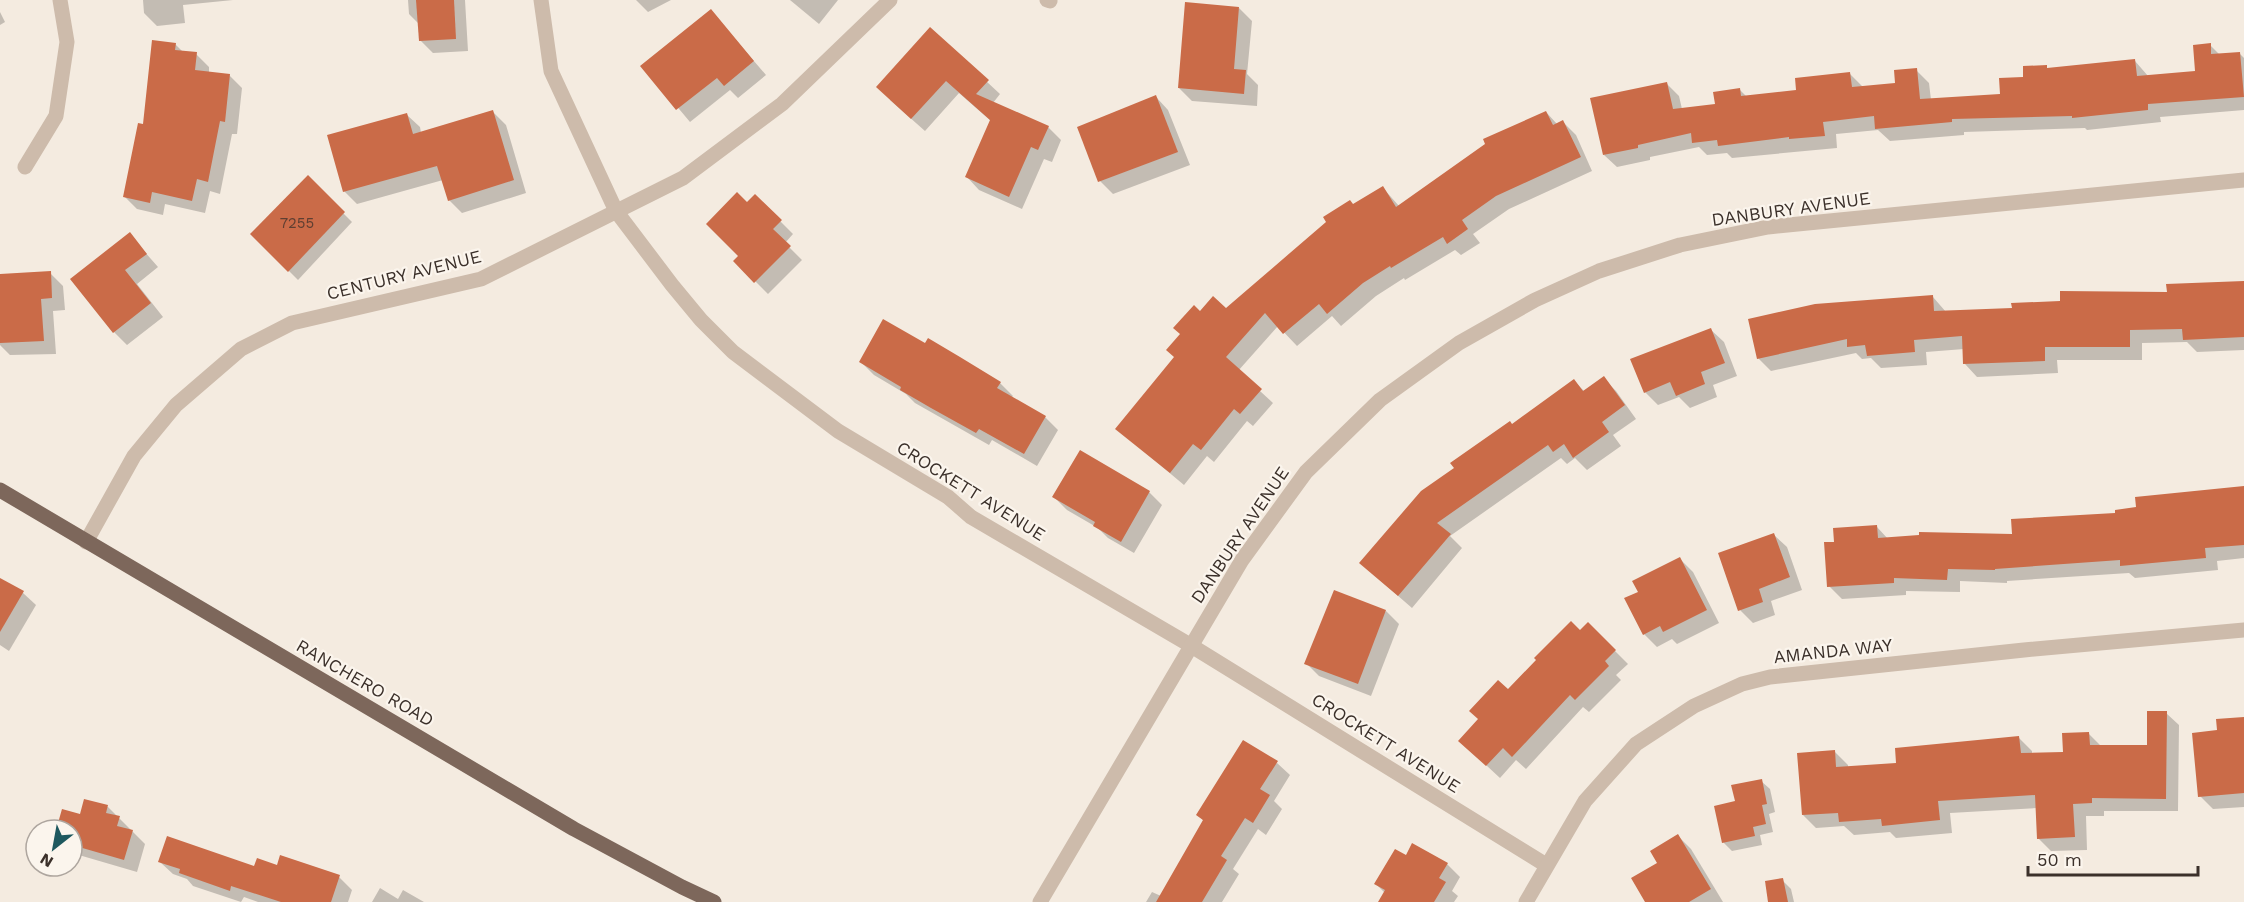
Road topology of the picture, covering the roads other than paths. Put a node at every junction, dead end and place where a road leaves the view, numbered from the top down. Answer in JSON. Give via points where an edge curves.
{"nodes":[{"id":1,"x":60,"y":0,"type":"edge"},
{"id":2,"x":541,"y":0,"type":"edge"},
{"id":3,"x":890,"y":0,"type":"edge"},
{"id":4,"x":25,"y":167,"type":"dead end"},
{"id":5,"x":2244,"y":180,"type":"edge"},
{"id":6,"x":616,"y":212,"type":"junction"},
{"id":7,"x":0,"y":490,"type":"edge"},
{"id":8,"x":86,"y":542,"type":"junction"},
{"id":9,"x":2244,"y":630,"type":"edge"},
{"id":10,"x":1190,"y":645,"type":"junction"},
{"id":11,"x":1546,"y":865,"type":"junction"},
{"id":12,"x":714,"y":902,"type":"edge"},
{"id":13,"x":1040,"y":902,"type":"edge"},
{"id":14,"x":1526,"y":902,"type":"edge"}],
"edges":[{"from":1,"to":4,"type":"street","via":[[67,42],[56,116]]},
{"from":2,"to":6,"type":"street","name":"CROCKETT AVENUE","via":[[551,71]]},
{"from":3,"to":6,"type":"street","name":"CENTURY AVENUE","via":[[782,104],[683,178]]},
{"from":5,"to":10,"type":"street","name":"DANBURY AVENUE","via":[[1768,228],[1680,245],[1599,271],[1535,300],[1459,343],[1380,400],[1306,472],[1242,560]]},
{"from":6,"to":8,"type":"street","name":"CENTURY AVENUE","via":[[481,279],[292,323],[241,349],[176,405],[134,456]]},
{"from":6,"to":10,"type":"street","name":"CROCKETT AVENUE","via":[[700,320],[733,352],[838,431],[948,497],[970,517]]},
{"from":7,"to":8,"type":"main road","name":"RANCHERO ROAD"},
{"from":8,"to":12,"type":"main road","name":"RANCHERO ROAD","via":[[574,829]]},
{"from":9,"to":11,"type":"street","name":"AMANDA WAY","via":[[1770,677],[1742,684],[1694,706],[1636,744],[1586,801]]},
{"from":10,"to":11,"type":"street","name":"CROCKETT AVENUE"},
{"from":10,"to":13,"type":"street","name":"DANBURY AVENUE"},
{"from":11,"to":14,"type":"street","name":"AMANDA WAY"}]}
